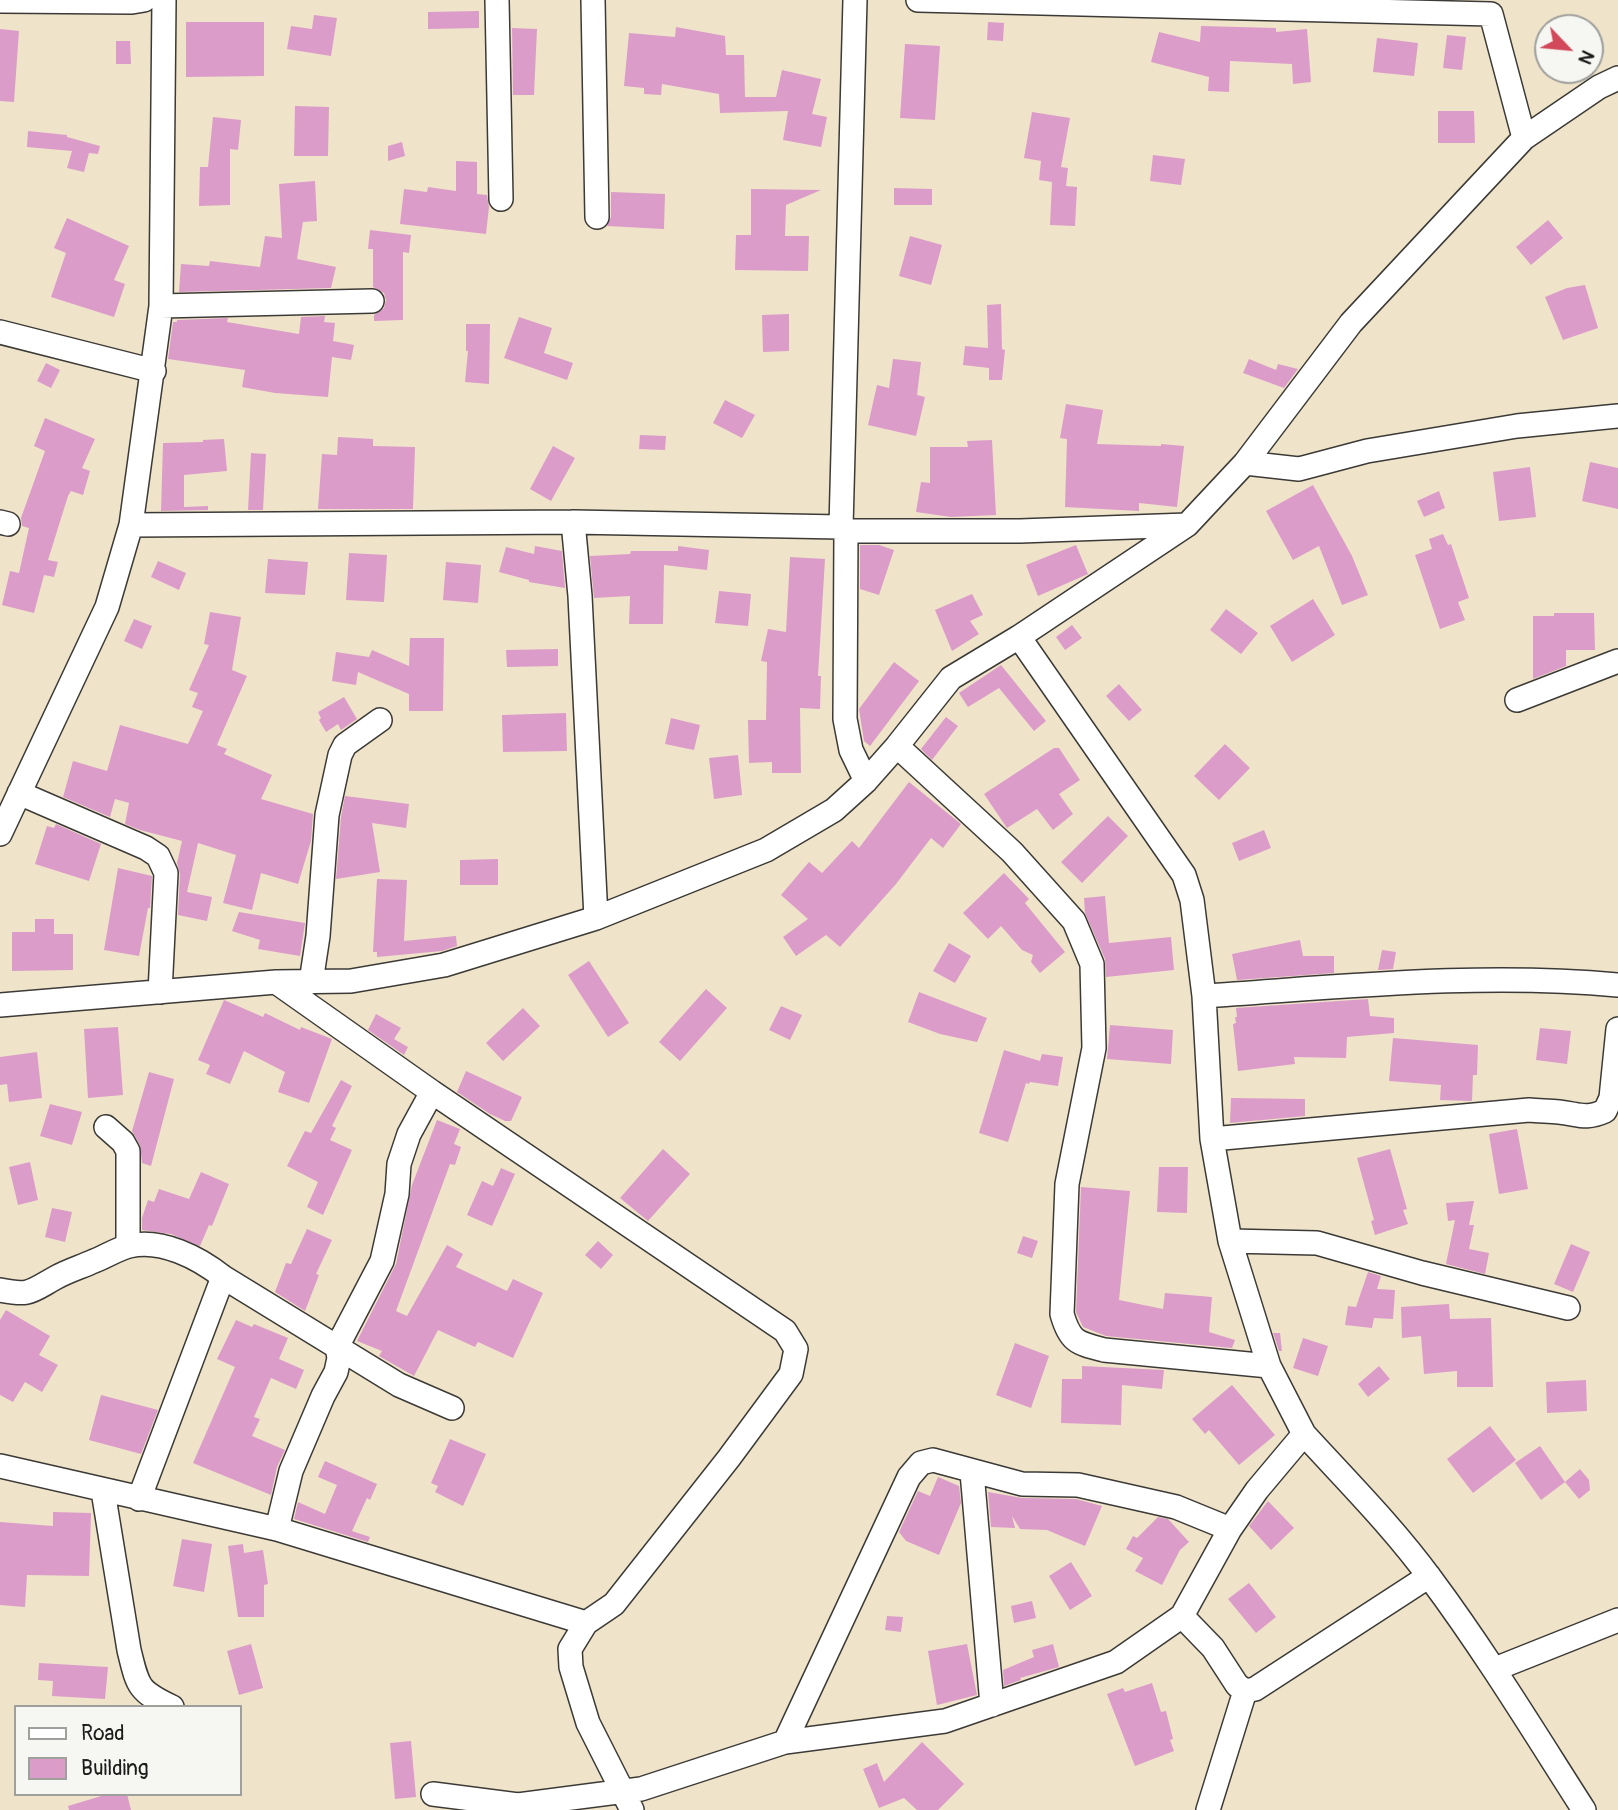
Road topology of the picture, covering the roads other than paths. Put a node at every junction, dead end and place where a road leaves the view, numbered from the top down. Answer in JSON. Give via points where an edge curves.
{"nodes":[{"id":1,"x":144,"y":0,"type":"edge"},
{"id":2,"x":164,"y":0,"type":"edge"},
{"id":3,"x":497,"y":0,"type":"edge"},
{"id":4,"x":591,"y":0,"type":"edge"},
{"id":5,"x":602,"y":0,"type":"edge"},
{"id":6,"x":855,"y":0,"type":"edge"},
{"id":7,"x":918,"y":0,"type":"edge"},
{"id":8,"x":0,"y":1,"type":"edge"},
{"id":9,"x":1491,"y":7,"type":"edge"},
{"id":10,"x":1618,"y":78,"type":"edge"},
{"id":11,"x":1524,"y":138,"type":"junction"},
{"id":12,"x":501,"y":199,"type":"dead end"},
{"id":13,"x":597,"y":217,"type":"dead end"},
{"id":14,"x":372,"y":301,"type":"dead end"},
{"id":15,"x":161,"y":306,"type":"junction"},
{"id":16,"x":0,"y":332,"type":"edge"},
{"id":17,"x":153,"y":371,"type":"junction"},
{"id":18,"x":1618,"y":416,"type":"edge"},
{"id":19,"x":1245,"y":463,"type":"junction"},
{"id":20,"x":573,"y":522,"type":"junction"},
{"id":21,"x":131,"y":525,"type":"junction"},
{"id":22,"x":1187,"y":525,"type":"junction"},
{"id":23,"x":844,"y":529,"type":"junction"},
{"id":24,"x":1019,"y":637,"type":"junction"},
{"id":25,"x":1618,"y":661,"type":"edge"},
{"id":26,"x":1517,"y":700,"type":"dead end"},
{"id":27,"x":380,"y":720,"type":"dead end"},
{"id":28,"x":897,"y":746,"type":"junction"},
{"id":29,"x":866,"y":781,"type":"junction"},
{"id":30,"x":19,"y":793,"type":"junction"},
{"id":31,"x":0,"y":834,"type":"edge"},
{"id":32,"x":596,"y":918,"type":"junction"},
{"id":33,"x":276,"y":982,"type":"junction"},
{"id":34,"x":311,"y":982,"type":"junction"},
{"id":35,"x":1618,"y":985,"type":"edge"},
{"id":36,"x":160,"y":992,"type":"junction"},
{"id":37,"x":1204,"y":996,"type":"junction"},
{"id":38,"x":0,"y":1005,"type":"edge"},
{"id":39,"x":1618,"y":1029,"type":"edge"},
{"id":40,"x":432,"y":1091,"type":"junction"},
{"id":41,"x":106,"y":1127,"type":"dead end"},
{"id":42,"x":1212,"y":1139,"type":"junction"},
{"id":43,"x":1230,"y":1241,"type":"junction"},
{"id":44,"x":128,"y":1246,"type":"junction"},
{"id":45,"x":223,"y":1276,"type":"junction"},
{"id":46,"x":0,"y":1290,"type":"edge"},
{"id":47,"x":1568,"y":1308,"type":"dead end"},
{"id":48,"x":337,"y":1347,"type":"junction"},
{"id":49,"x":1269,"y":1366,"type":"junction"},
{"id":50,"x":452,"y":1408,"type":"dead end"},
{"id":51,"x":1304,"y":1434,"type":"junction"},
{"id":52,"x":0,"y":1466,"type":"edge"},
{"id":53,"x":972,"y":1472,"type":"junction"},
{"id":54,"x":103,"y":1491,"type":"junction"},
{"id":55,"x":139,"y":1499,"type":"junction"},
{"id":56,"x":277,"y":1529,"type":"junction"},
{"id":57,"x":1230,"y":1529,"type":"junction"},
{"id":58,"x":1429,"y":1576,"type":"junction"},
{"id":59,"x":1182,"y":1616,"type":"junction"},
{"id":60,"x":1618,"y":1620,"type":"edge"},
{"id":61,"x":586,"y":1623,"type":"junction"},
{"id":62,"x":1495,"y":1669,"type":"junction"},
{"id":63,"x":1245,"y":1691,"type":"junction"},
{"id":64,"x":168,"y":1705,"type":"edge"},
{"id":65,"x":992,"y":1705,"type":"junction"},
{"id":66,"x":785,"y":1742,"type":"junction"},
{"id":67,"x":433,"y":1794,"type":"dead end"},
{"id":68,"x":627,"y":1800,"type":"edge"},
{"id":69,"x":1208,"y":1810,"type":"edge"},
{"id":70,"x":1584,"y":1810,"type":"edge"}],
"edges":[{"from":1,"to":8,"type":"street"},
{"from":2,"to":15,"type":"street"},
{"from":3,"to":12,"type":"street"},
{"from":4,"to":5,"type":"street"},
{"from":4,"to":13,"type":"street"},
{"from":6,"to":23,"type":"street"},
{"from":7,"to":9,"type":"street"},
{"from":9,"to":11,"type":"street"},
{"from":10,"to":11,"type":"street"},
{"from":11,"to":19,"type":"street","via":[[1351,323]]},
{"from":14,"to":15,"type":"street"},
{"from":15,"to":17,"type":"street"},
{"from":16,"to":17,"type":"street"},
{"from":17,"to":21,"type":"street"},
{"from":18,"to":19,"type":"street","via":[[1517,426],[1367,451],[1299,469]]},
{"from":19,"to":22,"type":"street"},
{"from":20,"to":21,"type":"street"},
{"from":20,"to":23,"type":"street"},
{"from":20,"to":32,"type":"street"},
{"from":21,"to":30,"type":"street","via":[[107,607]]},
{"from":22,"to":23,"type":"street","via":[[1020,531]]},
{"from":22,"to":24,"type":"street"},
{"from":23,"to":29,"type":"street","via":[[845,719],[851,750]]},
{"from":24,"to":28,"type":"street","via":[[951,678]]},
{"from":24,"to":37,"type":"street","via":[[1184,875],[1192,900]]},
{"from":25,"to":26,"type":"street"},
{"from":27,"to":34,"type":"street","via":[[345,745],[340,755],[327,815]]},
{"from":28,"to":29,"type":"street"},
{"from":28,"to":49,"type":"street","via":[[1012,852],[1074,921],[1092,964],[1094,1048],[1067,1184],[1062,1314],[1068,1335],[1104,1350]]},
{"from":29,"to":32,"type":"street","via":[[834,810],[766,850]]},
{"from":30,"to":31,"type":"street"},
{"from":30,"to":36,"type":"street","via":[[158,856],[166,873]]},
{"from":32,"to":34,"type":"street","via":[[444,965],[351,981]]},
{"from":33,"to":34,"type":"street"},
{"from":33,"to":36,"type":"street"},
{"from":33,"to":40,"type":"street"},
{"from":35,"to":37,"type":"street","via":[[1477,978]]},
{"from":36,"to":38,"type":"street"},
{"from":37,"to":42,"type":"street"},
{"from":39,"to":42,"type":"street","via":[[1611,1098],[1605,1111],[1594,1116],[1529,1110]]},
{"from":40,"to":48,"type":"street","via":[[409,1134],[400,1164],[382,1261]]},
{"from":40,"to":61,"type":"street","via":[[785,1331],[796,1349],[791,1374],[729,1458],[614,1604]]},
{"from":41,"to":44,"type":"street","via":[[128,1151]]},
{"from":42,"to":43,"type":"street"},
{"from":43,"to":47,"type":"street","via":[[1317,1243]]},
{"from":43,"to":49,"type":"street"},
{"from":44,"to":45,"type":"street","via":[[178,1250]]},
{"from":44,"to":46,"type":"street","via":[[54,1278],[40,1289],[19,1294]]},
{"from":45,"to":48,"type":"street"},
{"from":45,"to":55,"type":"street"},
{"from":48,"to":50,"type":"street","via":[[399,1385]]},
{"from":48,"to":56,"type":"street","via":[[336,1373],[291,1471]]},
{"from":49,"to":51,"type":"street"},
{"from":51,"to":57,"type":"street"},
{"from":51,"to":58,"type":"street"},
{"from":52,"to":54,"type":"street"},
{"from":53,"to":57,"type":"street","via":[[1022,1484],[1078,1485],[1176,1507]]},
{"from":53,"to":65,"type":"street"},
{"from":53,"to":66,"type":"street","via":[[933,1460],[921,1463],[909,1477]]},
{"from":54,"to":55,"type":"street"},
{"from":54,"to":64,"type":"street","via":[[135,1676],[146,1695]]},
{"from":55,"to":56,"type":"street"},
{"from":56,"to":61,"type":"street"},
{"from":57,"to":59,"type":"street"},
{"from":58,"to":62,"type":"street"},
{"from":58,"to":63,"type":"street","via":[[1255,1689]]},
{"from":59,"to":63,"type":"street"},
{"from":59,"to":65,"type":"street","via":[[1116,1662]]},
{"from":60,"to":62,"type":"street"},
{"from":61,"to":68,"type":"street","via":[[570,1649],[571,1667],[588,1723]]},
{"from":62,"to":70,"type":"street"},
{"from":63,"to":69,"type":"street"},
{"from":65,"to":66,"type":"street","via":[[945,1721]]},
{"from":66,"to":68,"type":"street","via":[[642,1789]]},
{"from":67,"to":68,"type":"street","via":[[518,1805]]}]}
